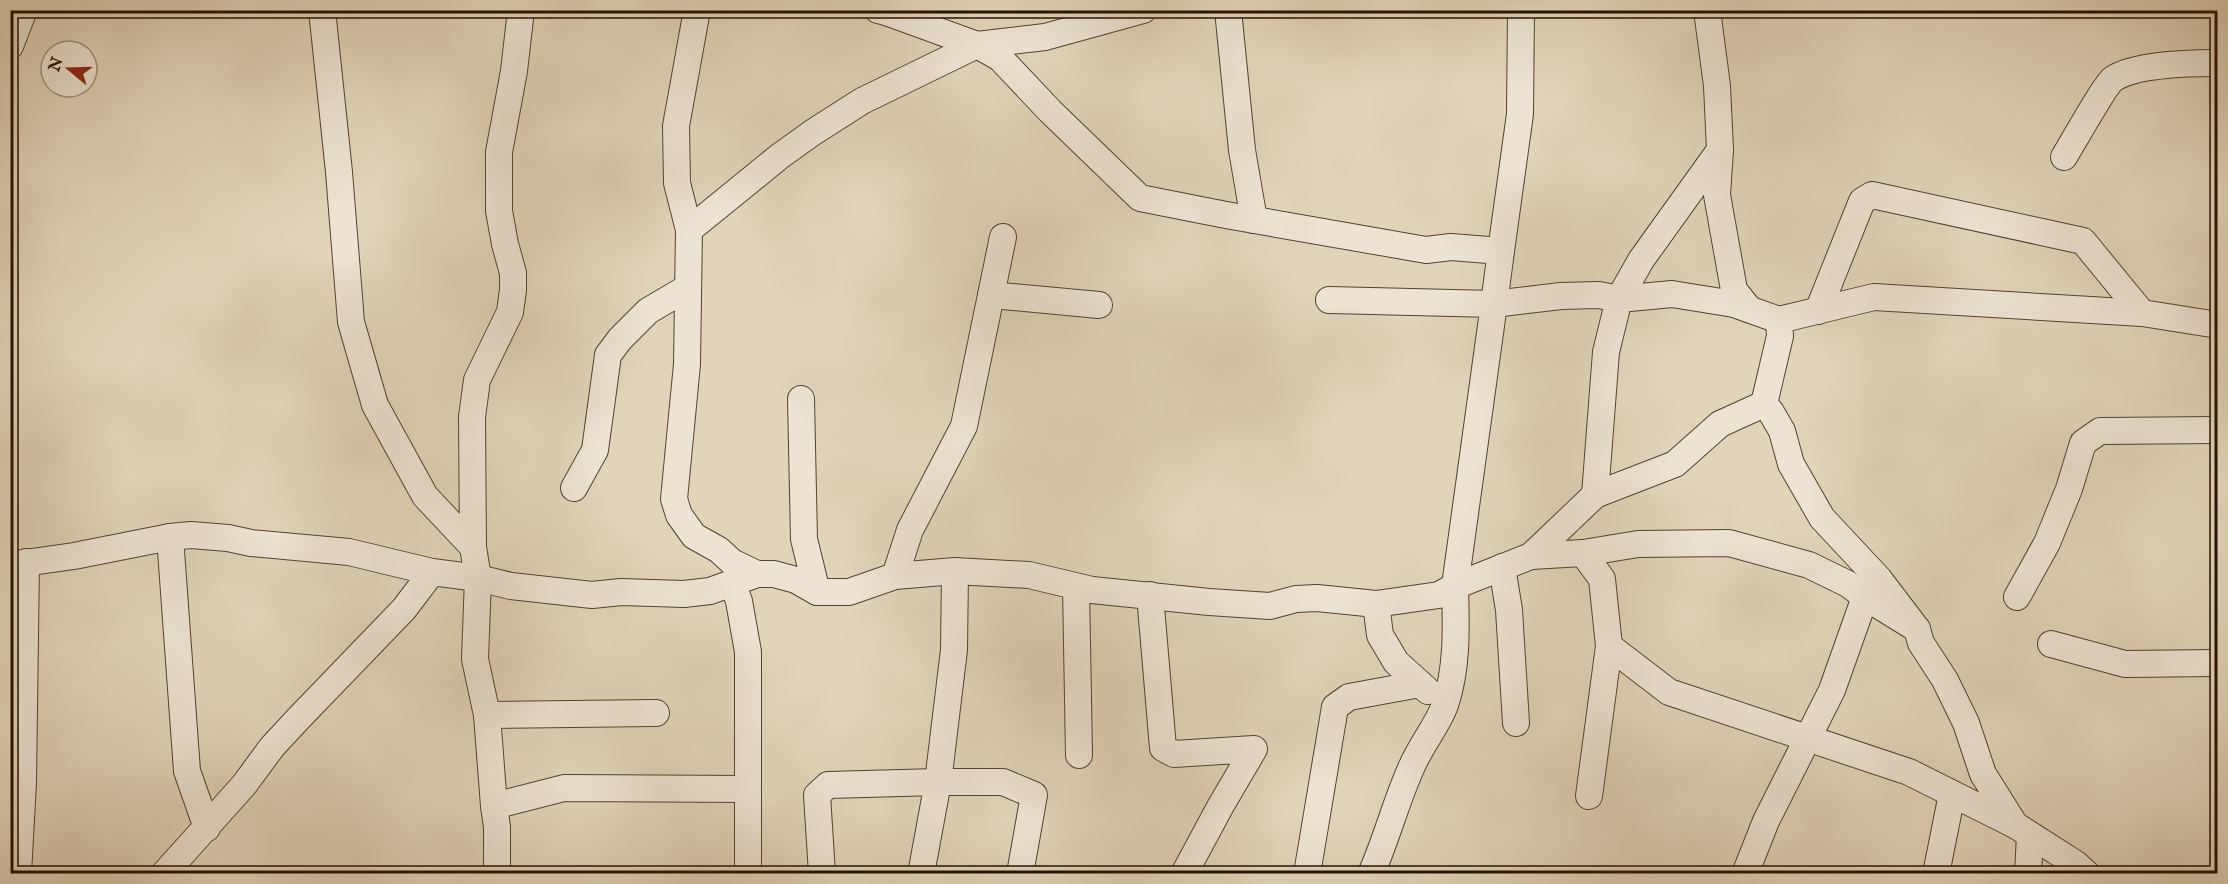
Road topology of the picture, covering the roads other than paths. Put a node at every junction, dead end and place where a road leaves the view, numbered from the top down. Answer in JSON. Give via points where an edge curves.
{"nodes":[{"id":1,"x":24,"y":10,"type":"edge"},
{"id":2,"x":322,"y":10,"type":"edge"},
{"id":3,"x":520,"y":10,"type":"edge"},
{"id":4,"x":697,"y":10,"type":"edge"},
{"id":5,"x":878,"y":10,"type":"edge"},
{"id":6,"x":1227,"y":10,"type":"edge"},
{"id":7,"x":1521,"y":10,"type":"edge"},
{"id":8,"x":1707,"y":10,"type":"edge"},
{"id":9,"x":1141,"y":11,"type":"edge"},
{"id":10,"x":11,"y":45,"type":"edge"},
{"id":11,"x":977,"y":45,"type":"junction"},
{"id":12,"x":2217,"y":63,"type":"edge"},
{"id":13,"x":1720,"y":150,"type":"junction"},
{"id":14,"x":2064,"y":157,"type":"dead end"},
{"id":15,"x":1254,"y":220,"type":"junction"},
{"id":16,"x":689,"y":230,"type":"junction"},
{"id":17,"x":1003,"y":237,"type":"dead end"},
{"id":18,"x":1501,"y":251,"type":"junction"},
{"id":19,"x":687,"y":288,"type":"junction"},
{"id":20,"x":991,"y":295,"type":"junction"},
{"id":21,"x":1619,"y":299,"type":"junction"},
{"id":22,"x":1329,"y":300,"type":"dead end"},
{"id":23,"x":1100,"y":304,"type":"dead end"},
{"id":24,"x":1494,"y":304,"type":"junction"},
{"id":25,"x":1749,"y":309,"type":"junction"},
{"id":26,"x":1818,"y":311,"type":"junction"},
{"id":27,"x":2142,"y":313,"type":"junction"},
{"id":28,"x":1779,"y":320,"type":"junction"},
{"id":29,"x":2217,"y":325,"type":"edge"},
{"id":30,"x":801,"y":399,"type":"dead end"},
{"id":31,"x":1764,"y":404,"type":"junction"},
{"id":32,"x":2217,"y":430,"type":"edge"},
{"id":33,"x":574,"y":488,"type":"dead end"},
{"id":34,"x":1596,"y":495,"type":"junction"},
{"id":35,"x":170,"y":537,"type":"junction"},
{"id":36,"x":473,"y":547,"type":"junction"},
{"id":37,"x":1583,"y":553,"type":"junction"},
{"id":38,"x":1531,"y":556,"type":"junction"},
{"id":39,"x":18,"y":564,"type":"edge"},
{"id":40,"x":1502,"y":567,"type":"junction"},
{"id":41,"x":955,"y":571,"type":"junction"},
{"id":42,"x":432,"y":572,"type":"junction"},
{"id":43,"x":757,"y":574,"type":"junction"},
{"id":44,"x":895,"y":576,"type":"junction"},
{"id":45,"x":478,"y":578,"type":"junction"},
{"id":46,"x":732,"y":583,"type":"junction"},
{"id":47,"x":1455,"y":586,"type":"junction"},
{"id":48,"x":1076,"y":588,"type":"junction"},
{"id":49,"x":817,"y":592,"type":"junction"},
{"id":50,"x":1150,"y":595,"type":"junction"},
{"id":51,"x":1865,"y":597,"type":"junction"},
{"id":52,"x":2017,"y":597,"type":"dead end"},
{"id":53,"x":1376,"y":604,"type":"junction"},
{"id":54,"x":1917,"y":629,"type":"junction"},
{"id":55,"x":2051,"y":645,"type":"dead end"},
{"id":56,"x":1609,"y":646,"type":"junction"},
{"id":57,"x":2217,"y":663,"type":"edge"},
{"id":58,"x":1420,"y":684,"type":"junction"},
{"id":59,"x":1444,"y":705,"type":"junction"},
{"id":60,"x":656,"y":713,"type":"dead end"},
{"id":61,"x":487,"y":715,"type":"junction"},
{"id":62,"x":1516,"y":723,"type":"dead end"},
{"id":63,"x":1808,"y":738,"type":"junction"},
{"id":64,"x":1079,"y":755,"type":"dead end"},
{"id":65,"x":938,"y":782,"type":"junction"},
{"id":66,"x":748,"y":789,"type":"junction"},
{"id":67,"x":1952,"y":794,"type":"junction"},
{"id":68,"x":1588,"y":796,"type":"dead end"},
{"id":69,"x":494,"y":806,"type":"junction"},
{"id":70,"x":207,"y":828,"type":"junction"},
{"id":71,"x":2023,"y":830,"type":"junction"},
{"id":72,"x":18,"y":873,"type":"edge"},
{"id":73,"x":164,"y":873,"type":"edge"},
{"id":74,"x":496,"y":873,"type":"edge"},
{"id":75,"x":748,"y":873,"type":"edge"},
{"id":76,"x":822,"y":873,"type":"edge"},
{"id":77,"x":921,"y":873,"type":"edge"},
{"id":78,"x":1020,"y":873,"type":"edge"},
{"id":79,"x":1184,"y":873,"type":"edge"},
{"id":80,"x":1307,"y":873,"type":"edge"},
{"id":81,"x":1371,"y":873,"type":"edge"},
{"id":82,"x":1745,"y":873,"type":"edge"},
{"id":83,"x":1936,"y":873,"type":"edge"},
{"id":84,"x":2028,"y":873,"type":"edge"},
{"id":85,"x":2087,"y":873,"type":"edge"}],
"edges":[{"from":1,"to":10,"type":"street"},
{"from":2,"to":36,"type":"street","via":[[351,322],[375,405],[424,496]]},
{"from":3,"to":36,"type":"street","via":[[499,152],[499,211],[513,290],[510,312],[477,380],[472,417]]},
{"from":4,"to":16,"type":"street","via":[[676,126],[677,183]]},
{"from":5,"to":11,"type":"street"},
{"from":6,"to":15,"type":"street"},
{"from":7,"to":18,"type":"street","via":[[1520,114]]},
{"from":8,"to":13,"type":"street"},
{"from":9,"to":11,"type":"street","via":[[1045,38]]},
{"from":11,"to":15,"type":"street","via":[[1000,58],[1140,198]]},
{"from":11,"to":16,"type":"street","via":[[862,101],[822,126]]},
{"from":12,"to":14,"type":"street","via":[[2168,65],[2112,79]]},
{"from":13,"to":21,"type":"street","via":[[1641,260]]},
{"from":13,"to":25,"type":"street","via":[[1717,195],[1727,256],[1734,290]]},
{"from":15,"to":18,"type":"street","via":[[1426,249]]},
{"from":16,"to":19,"type":"street"},
{"from":17,"to":20,"type":"street"},
{"from":18,"to":24,"type":"street"},
{"from":19,"to":33,"type":"street","via":[[648,311],[608,355],[595,450]]},
{"from":19,"to":43,"type":"street","via":[[687,364],[674,499],[679,515],[694,536]]},
{"from":20,"to":23,"type":"street"},
{"from":20,"to":44,"type":"street","via":[[964,426],[910,531]]},
{"from":21,"to":24,"type":"street","via":[[1561,296]]},
{"from":21,"to":25,"type":"street","via":[[1672,294]]},
{"from":21,"to":34,"type":"street","via":[[1606,352]]},
{"from":22,"to":24,"type":"street"},
{"from":24,"to":47,"type":"street"},
{"from":25,"to":28,"type":"street"},
{"from":26,"to":27,"type":"street","via":[[1874,297]]},
{"from":26,"to":27,"type":"street","via":[[1862,201],[1872,195],[2083,241]]},
{"from":26,"to":28,"type":"street"},
{"from":27,"to":29,"type":"street"},
{"from":28,"to":31,"type":"street","via":[[1780,336]]},
{"from":30,"to":49,"type":"street","via":[[804,539]]},
{"from":31,"to":34,"type":"street","via":[[1720,424],[1675,464]]},
{"from":31,"to":54,"type":"street","via":[[1782,431],[1791,464],[1822,518],[1879,579]]},
{"from":32,"to":52,"type":"street","via":[[2100,431],[2083,443],[2048,543]]},
{"from":34,"to":38,"type":"street"},
{"from":35,"to":39,"type":"street"},
{"from":35,"to":42,"type":"street","via":[[228,538],[349,552]]},
{"from":35,"to":70,"type":"street","via":[[187,771]]},
{"from":36,"to":45,"type":"street"},
{"from":37,"to":38,"type":"street"},
{"from":37,"to":51,"type":"street","via":[[1638,544],[1729,543],[1809,565]]},
{"from":37,"to":56,"type":"street","via":[[1602,579]]},
{"from":38,"to":40,"type":"street"},
{"from":39,"to":72,"type":"street","via":[[23,771]]},
{"from":40,"to":47,"type":"street"},
{"from":40,"to":62,"type":"street","via":[[1509,610]]},
{"from":41,"to":44,"type":"street"},
{"from":41,"to":48,"type":"street","via":[[1029,575]]},
{"from":41,"to":65,"type":"street","via":[[954,650]]},
{"from":42,"to":45,"type":"street"},
{"from":42,"to":70,"type":"street","via":[[404,609],[278,740]]},
{"from":43,"to":46,"type":"street"},
{"from":43,"to":49,"type":"street","via":[[786,576]]},
{"from":44,"to":49,"type":"street","via":[[849,592]]},
{"from":45,"to":46,"type":"street","via":[[592,595],[684,594]]},
{"from":45,"to":61,"type":"street","via":[[475,659]]},
{"from":46,"to":66,"type":"street","via":[[748,652]]},
{"from":47,"to":53,"type":"street","via":[[1439,595]]},
{"from":47,"to":59,"type":"street","via":[[1456,630]]},
{"from":48,"to":50,"type":"street"},
{"from":48,"to":64,"type":"street"},
{"from":50,"to":53,"type":"street","via":[[1270,606],[1317,598]]},
{"from":50,"to":79,"type":"street","via":[[1163,748],[1174,754],[1254,749]]},
{"from":51,"to":54,"type":"street"},
{"from":51,"to":63,"type":"street","via":[[1832,690]]},
{"from":53,"to":58,"type":"street","via":[[1380,635],[1396,662]]},
{"from":54,"to":71,"type":"street","via":[[1966,723],[1983,774]]},
{"from":55,"to":57,"type":"street","via":[[2124,664]]},
{"from":56,"to":63,"type":"street","via":[[1670,692]]},
{"from":56,"to":68,"type":"street"},
{"from":58,"to":59,"type":"street"},
{"from":58,"to":80,"type":"street","via":[[1349,697],[1335,708]]},
{"from":59,"to":81,"type":"street","via":[[1412,766]]},
{"from":60,"to":61,"type":"street"},
{"from":61,"to":69,"type":"street"},
{"from":63,"to":67,"type":"street","via":[[1909,772]]},
{"from":63,"to":82,"type":"street"},
{"from":65,"to":76,"type":"street","via":[[828,785],[817,795]]},
{"from":65,"to":77,"type":"street"},
{"from":65,"to":78,"type":"street","via":[[1003,782],[1034,795]]},
{"from":66,"to":69,"type":"street","via":[[564,788]]},
{"from":66,"to":75,"type":"street"},
{"from":67,"to":71,"type":"street"},
{"from":67,"to":83,"type":"street"},
{"from":69,"to":74,"type":"street"},
{"from":70,"to":73,"type":"street"},
{"from":71,"to":84,"type":"street"},
{"from":71,"to":85,"type":"street"}]}
